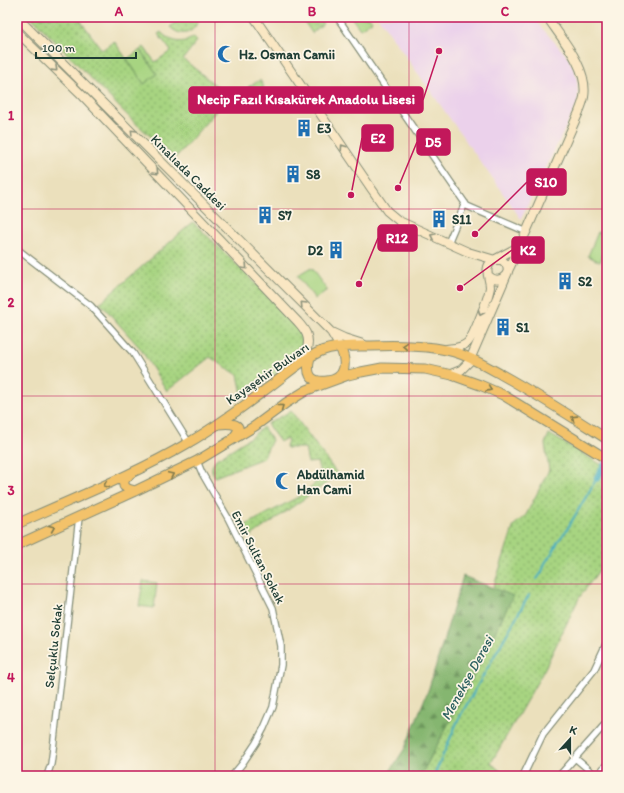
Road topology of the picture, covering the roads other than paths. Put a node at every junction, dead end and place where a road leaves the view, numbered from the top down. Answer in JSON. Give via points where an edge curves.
{"nodes":[{"id":1,"x":17,"y":17,"type":"edge"},
{"id":2,"x":254,"y":17,"type":"edge"},
{"id":3,"x":337,"y":17,"type":"edge"},
{"id":4,"x":547,"y":17,"type":"edge"},
{"id":5,"x":17,"y":32,"type":"edge"},
{"id":6,"x":465,"y":203,"type":"junction"},
{"id":7,"x":527,"y":232,"type":"junction"},
{"id":8,"x":448,"y":243,"type":"junction"},
{"id":9,"x":520,"y":246,"type":"junction"},
{"id":10,"x":17,"y":249,"type":"edge"},
{"id":11,"x":495,"y":260,"type":"junction"},
{"id":12,"x":506,"y":275,"type":"junction"},
{"id":13,"x":489,"y":276,"type":"junction"},
{"id":14,"x":330,"y":332,"type":"junction"},
{"id":15,"x":309,"y":341,"type":"junction"},
{"id":16,"x":371,"y":346,"type":"junction"},
{"id":17,"x":475,"y":346,"type":"junction"},
{"id":18,"x":340,"y":347,"type":"junction"},
{"id":19,"x":444,"y":350,"type":"junction"},
{"id":20,"x":310,"y":357,"type":"junction"},
{"id":21,"x":470,"y":358,"type":"junction"},
{"id":22,"x":486,"y":366,"type":"junction"},
{"id":23,"x":293,"y":369,"type":"junction"},
{"id":24,"x":451,"y":374,"type":"junction"},
{"id":25,"x":332,"y":381,"type":"junction"},
{"id":26,"x":216,"y":425,"type":"junction"},
{"id":27,"x":607,"y":439,"type":"edge"},
{"id":28,"x":189,"y":442,"type":"junction"},
{"id":29,"x":228,"y":444,"type":"junction"},
{"id":30,"x":607,"y":459,"type":"edge"},
{"id":31,"x":197,"y":461,"type":"junction"},
{"id":32,"x":129,"y":475,"type":"junction"},
{"id":33,"x":135,"y":491,"type":"junction"},
{"id":34,"x":79,"y":517,"type":"junction"},
{"id":35,"x":17,"y":524,"type":"edge"},
{"id":36,"x":17,"y":545,"type":"edge"},
{"id":37,"x":607,"y":642,"type":"edge"},
{"id":38,"x":607,"y":722,"type":"edge"},
{"id":39,"x":575,"y":758,"type":"junction"},
{"id":40,"x":607,"y":764,"type":"edge"},
{"id":41,"x":47,"y":776,"type":"edge"},
{"id":42,"x":232,"y":776,"type":"edge"},
{"id":43,"x":523,"y":776,"type":"edge"},
{"id":44,"x":559,"y":776,"type":"edge"},
{"id":45,"x":596,"y":776,"type":"edge"}],
"edges":[{"from":14,"to":1,"type":"main road","name":"Kınalıada Caddesi","one_way":true},
{"from":8,"to":2,"type":"main road","one_way":true,"via":[[399,221],[387,211]]},
{"from":3,"to":6,"type":"street"},
{"from":4,"to":7,"type":"main road","via":[[575,59],[583,78],[584,97],[580,112]]},
{"from":5,"to":15,"type":"main road","name":"Kınalıada Caddesi","one_way":true,"via":[[83,96],[298,322]]},
{"from":6,"to":7,"type":"street"},
{"from":6,"to":8,"type":"street"},
{"from":7,"to":9,"type":"main road"},
{"from":8,"to":11,"type":"main road"},
{"from":9,"to":11,"type":"main road"},
{"from":9,"to":12,"type":"main road"},
{"from":10,"to":28,"type":"street","via":[[91,306],[132,353]]},
{"from":11,"to":12,"type":"main road","via":[[502,260],[507,265]]},
{"from":11,"to":13,"type":"main road","via":[[489,263]]},
{"from":12,"to":13,"type":"main road","via":[[498,280]]},
{"from":12,"to":17,"type":"main road"},
{"from":13,"to":19,"type":"main road","one_way":true,"via":[[488,297],[470,340],[458,348]]},
{"from":14,"to":16,"type":"main road"},
{"from":14,"to":18,"type":"main road","name":"Kınalıada Caddesi"},
{"from":15,"to":20,"type":"main road"},
{"from":15,"to":23,"type":"main road","via":[[303,359]]},
{"from":16,"to":18,"type":"main road","name":"Kayaşehir Bulvarı"},
{"from":19,"to":16,"type":"main road","name":"Kayaşehir Bulvarı","one_way":true,"via":[[391,345]]},
{"from":17,"to":21,"type":"main road"},
{"from":17,"to":22,"type":"main road"},
{"from":18,"to":20,"type":"main road","name":"Kayaşehir Bulvarı"},
{"from":18,"to":25,"type":"main road","via":[[344,355],[344,370]]},
{"from":19,"to":21,"type":"main road","name":"Kayaşehir Bulvarı"},
{"from":20,"to":23,"type":"main road","name":"Kayaşehir Bulvarı"},
{"from":20,"to":25,"type":"main road","via":[[309,374],[313,379],[319,382]]},
{"from":21,"to":22,"type":"main road","name":"Kayaşehir Bulvarı"},
{"from":21,"to":24,"type":"main road","via":[[464,368]]},
{"from":27,"to":22,"type":"main road","name":"Kayaşehir Bulvarı","one_way":true},
{"from":23,"to":26,"type":"main road","name":"Kayaşehir Bulvarı"},
{"from":24,"to":25,"type":"main road","via":[[426,369],[382,368]]},
{"from":24,"to":30,"type":"main road","one_way":true,"via":[[498,393]]},
{"from":29,"to":25,"type":"main road","one_way":true,"via":[[307,390]]},
{"from":26,"to":28,"type":"main road","name":"Kayaşehir Bulvarı"},
{"from":26,"to":29,"type":"main road","via":[[232,423],[237,427],[237,434]]},
{"from":28,"to":32,"type":"main road","name":"Kayaşehir Bulvarı"},
{"from":29,"to":31,"type":"main road"},
{"from":33,"to":31,"type":"main road","one_way":true},
{"from":31,"to":42,"type":"street","name":"Emir Sultan Sokak","via":[[273,608],[281,646],[278,686],[272,707],[256,744]]},
{"from":32,"to":33,"type":"main road","via":[[124,480],[124,486]]},
{"from":32,"to":35,"type":"main road","name":"Kayaşehir Bulvarı","one_way":true},
{"from":33,"to":34,"type":"main road"},
{"from":36,"to":34,"type":"main road","one_way":true},
{"from":34,"to":41,"type":"street","name":"Selçuklu Sokak","via":[[53,749]]},
{"from":37,"to":43,"type":"street","via":[[594,670],[543,734]]},
{"from":38,"to":39,"type":"street"},
{"from":39,"to":44,"type":"street"},
{"from":39,"to":45,"type":"street"},
{"from":40,"to":45,"type":"street"}]}
